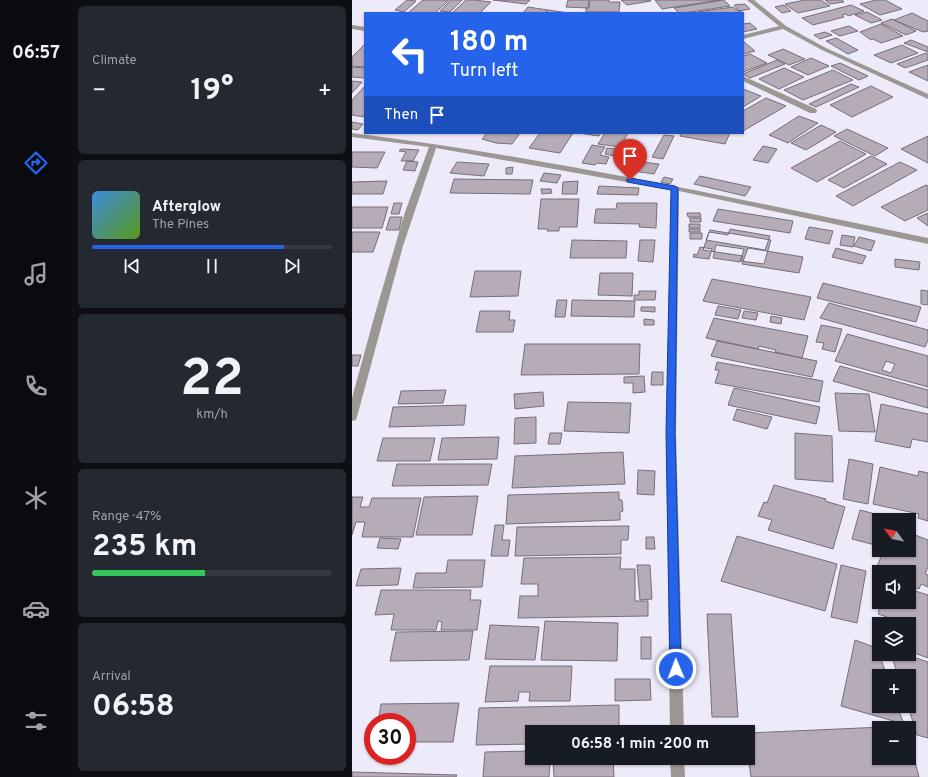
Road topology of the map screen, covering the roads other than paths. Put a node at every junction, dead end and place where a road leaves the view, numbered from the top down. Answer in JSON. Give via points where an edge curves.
{"nodes":[{"id":1,"x":750,"y":0,"type":"edge"},
{"id":2,"x":352,"y":27,"type":"edge"},
{"id":3,"x":784,"y":27,"type":"junction"},
{"id":4,"x":364,"y":29,"type":"edge"},
{"id":5,"x":744,"y":37,"type":"edge"},
{"id":6,"x":744,"y":78,"type":"edge"},
{"id":7,"x":928,"y":97,"type":"edge"},
{"id":8,"x":813,"y":111,"type":"dead end"},
{"id":9,"x":352,"y":135,"type":"edge"},
{"id":10,"x":433,"y":145,"type":"junction"},
{"id":11,"x":675,"y":188,"type":"junction"},
{"id":12,"x":928,"y":241,"type":"edge"},
{"id":13,"x":352,"y":417,"type":"edge"},
{"id":14,"x":677,"y":725,"type":"edge"},
{"id":15,"x":677,"y":765,"type":"edge"},
{"id":16,"x":678,"y":777,"type":"edge"}],
"edges":[{"from":1,"to":3,"type":"street"},
{"from":2,"to":4,"type":"street"},
{"from":3,"to":5,"type":"street"},
{"from":3,"to":7,"type":"street","via":[[824,49]]},
{"from":6,"to":8,"type":"street"},
{"from":9,"to":10,"type":"street"},
{"from":10,"to":11,"type":"street"},
{"from":10,"to":13,"type":"street","via":[[391,268]]},
{"from":11,"to":12,"type":"street"},
{"from":11,"to":14,"type":"street","via":[[671,433]]},
{"from":15,"to":16,"type":"street"}]}
